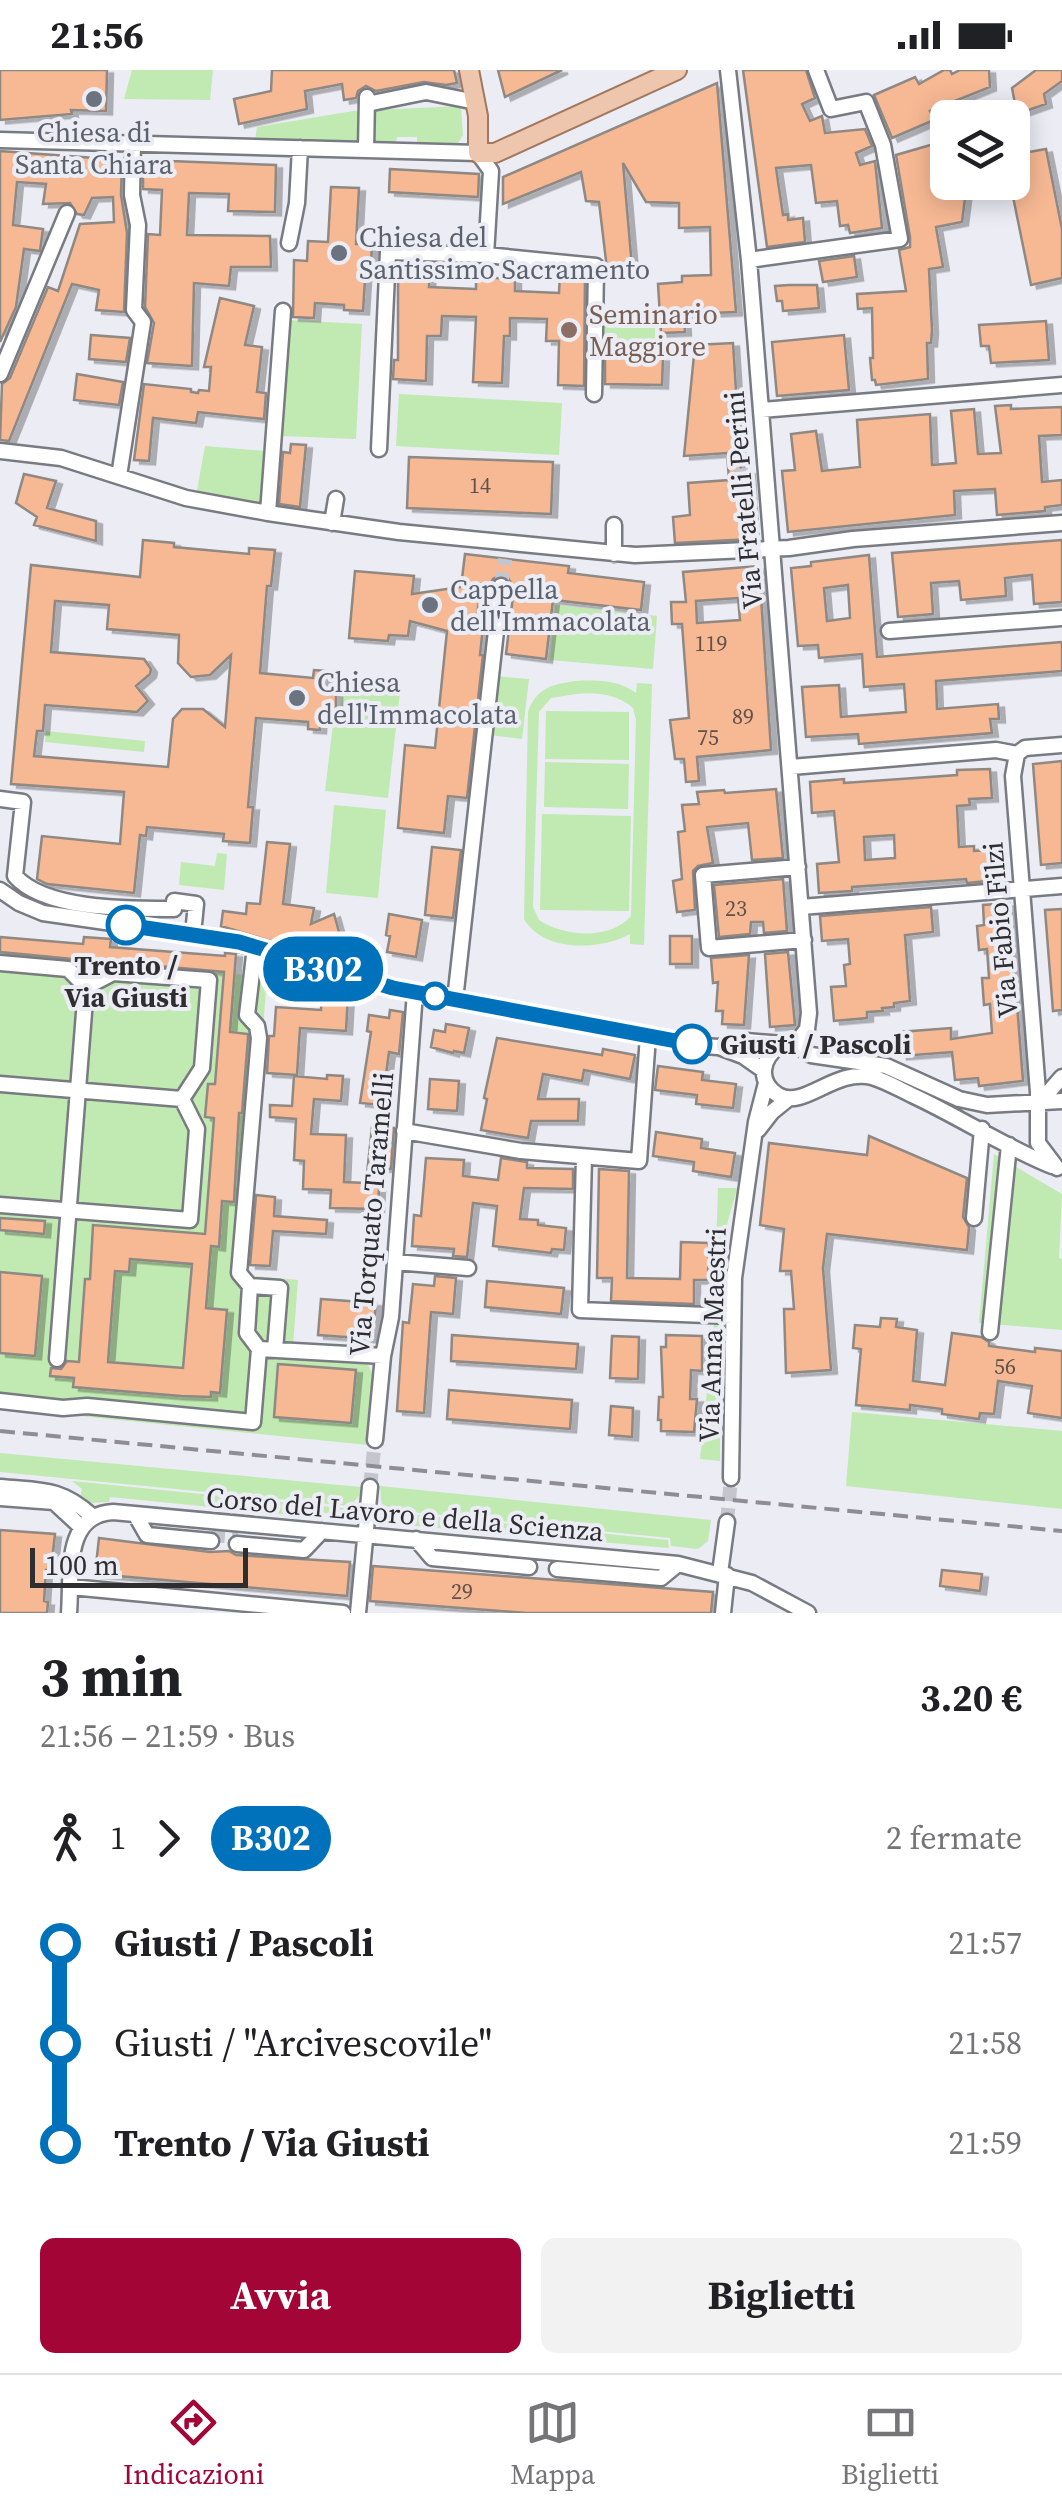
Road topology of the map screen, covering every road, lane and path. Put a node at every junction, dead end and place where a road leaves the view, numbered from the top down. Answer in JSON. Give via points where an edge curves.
{"nodes":[{"id":1,"x":469,"y":70,"type":"edge"},
{"id":2,"x":678,"y":70,"type":"edge"},
{"id":3,"x":728,"y":70,"type":"edge"},
{"id":4,"x":816,"y":70,"type":"edge"},
{"id":5,"x":476,"y":102,"type":"junction"},
{"id":6,"x":0,"y":140,"type":"edge"},
{"id":7,"x":133,"y":142,"type":"junction"},
{"id":8,"x":300,"y":148,"type":"junction"},
{"id":9,"x":366,"y":150,"type":"junction"},
{"id":10,"x":478,"y":154,"type":"junction"},
{"id":11,"x":67,"y":213,"type":"dead end"},
{"id":12,"x":288,"y":243,"type":"dead end"},
{"id":13,"x":486,"y":256,"type":"junction"},
{"id":14,"x":749,"y":260,"type":"junction"},
{"id":15,"x":283,"y":311,"type":"dead end"},
{"id":16,"x":0,"y":374,"type":"edge"},
{"id":17,"x":1062,"y":385,"type":"edge"},
{"id":18,"x":594,"y":394,"type":"dead end"},
{"id":19,"x":761,"y":410,"type":"junction"},
{"id":20,"x":378,"y":449,"type":"dead end"},
{"id":21,"x":0,"y":451,"type":"edge"},
{"id":22,"x":766,"y":474,"type":"junction"},
{"id":23,"x":749,"y":475,"type":"tunnel mouth"},
{"id":24,"x":119,"y":476,"type":"junction"},
{"id":25,"x":336,"y":499,"type":"dead end"},
{"id":26,"x":268,"y":513,"type":"junction"},
{"id":27,"x":332,"y":523,"type":"junction"},
{"id":28,"x":1062,"y":523,"type":"edge"},
{"id":29,"x":614,"y":525,"type":"dead end"},
{"id":30,"x":772,"y":549,"type":"junction"},
{"id":31,"x":614,"y":554,"type":"junction"},
{"id":32,"x":501,"y":586,"type":"tunnel mouth"},
{"id":33,"x":1062,"y":618,"type":"edge"},
{"id":34,"x":889,"y":631,"type":"dead end"},
{"id":35,"x":1062,"y":746,"type":"edge"},
{"id":36,"x":1017,"y":754,"type":"junction"},
{"id":37,"x":790,"y":767,"type":"junction"},
{"id":38,"x":0,"y":800,"type":"edge"},
{"id":39,"x":798,"y":867,"type":"junction"},
{"id":40,"x":1062,"y":886,"type":"edge"},
{"id":41,"x":1021,"y":889,"type":"junction"},
{"id":42,"x":0,"y":890,"type":"edge"},
{"id":43,"x":801,"y":907,"type":"junction"},
{"id":44,"x":193,"y":934,"type":"junction"},
{"id":45,"x":804,"y":940,"type":"junction"},
{"id":46,"x":255,"y":947,"type":"junction"},
{"id":47,"x":0,"y":964,"type":"edge"},
{"id":48,"x":86,"y":987,"type":"junction"},
{"id":49,"x":415,"y":992,"type":"junction"},
{"id":50,"x":455,"y":1000,"type":"junction"},
{"id":51,"x":648,"y":1036,"type":"junction"},
{"id":52,"x":788,"y":1045,"type":"junction"},
{"id":53,"x":718,"y":1047,"type":"junction"},
{"id":54,"x":810,"y":1055,"type":"junction"},
{"id":55,"x":765,"y":1076,"type":"junction"},
{"id":56,"x":1062,"y":1077,"type":"edge"},
{"id":57,"x":0,"y":1084,"type":"edge"},
{"id":58,"x":78,"y":1090,"type":"junction"},
{"id":59,"x":814,"y":1090,"type":"junction"},
{"id":60,"x":182,"y":1099,"type":"junction"},
{"id":61,"x":788,"y":1099,"type":"junction"},
{"id":62,"x":1062,"y":1102,"type":"edge"},
{"id":63,"x":1039,"y":1103,"type":"junction"},
{"id":64,"x":982,"y":1129,"type":"junction"},
{"id":65,"x":404,"y":1132,"type":"junction"},
{"id":66,"x":755,"y":1135,"type":"junction"},
{"id":67,"x":1009,"y":1144,"type":"junction"},
{"id":68,"x":584,"y":1157,"type":"junction"},
{"id":69,"x":1060,"y":1169,"type":"edge"},
{"id":70,"x":0,"y":1206,"type":"edge"},
{"id":71,"x":68,"y":1211,"type":"junction"},
{"id":72,"x":974,"y":1218,"type":"dead end"},
{"id":73,"x":395,"y":1262,"type":"junction"},
{"id":74,"x":468,"y":1268,"type":"dead end"},
{"id":75,"x":250,"y":1286,"type":"junction"},
{"id":76,"x":732,"y":1316,"type":"junction"},
{"id":77,"x":990,"y":1332,"type":"dead end"},
{"id":78,"x":267,"y":1350,"type":"junction"},
{"id":79,"x":383,"y":1356,"type":"junction"},
{"id":80,"x":58,"y":1359,"type":"dead end"},
{"id":81,"x":0,"y":1401,"type":"edge"},
{"id":82,"x":375,"y":1440,"type":"tunnel mouth"},
{"id":83,"x":731,"y":1478,"type":"tunnel mouth"},
{"id":84,"x":0,"y":1487,"type":"edge"},
{"id":85,"x":370,"y":1487,"type":"tunnel mouth"},
{"id":86,"x":0,"y":1498,"type":"edge"},
{"id":87,"x":135,"y":1514,"type":"junction"},
{"id":88,"x":86,"y":1521,"type":"junction"},
{"id":89,"x":727,"y":1522,"type":"tunnel mouth"},
{"id":90,"x":322,"y":1531,"type":"junction"},
{"id":91,"x":366,"y":1535,"type":"junction"},
{"id":92,"x":211,"y":1538,"type":"tunnel mouth"},
{"id":93,"x":416,"y":1540,"type":"junction"},
{"id":94,"x":237,"y":1541,"type":"tunnel mouth"},
{"id":95,"x":678,"y":1564,"type":"junction"},
{"id":96,"x":529,"y":1567,"type":"dead end"},
{"id":97,"x":557,"y":1569,"type":"dead end"},
{"id":98,"x":724,"y":1574,"type":"junction"},
{"id":99,"x":71,"y":1587,"type":"junction"},
{"id":100,"x":69,"y":1613,"type":"edge"},
{"id":101,"x":342,"y":1613,"type":"edge"},
{"id":102,"x":358,"y":1613,"type":"edge"},
{"id":103,"x":723,"y":1613,"type":"edge"},
{"id":104,"x":808,"y":1613,"type":"edge"}],
"edges":[{"from":1,"to":5,"type":"main road"},
{"from":2,"to":10,"type":"main road","via":[[495,153]]},
{"from":3,"to":14,"type":"street","name":"Via Fratelli Perini"},
{"from":4,"to":14,"type":"street","via":[[831,109],[866,102],[885,153],[900,239]]},
{"from":5,"to":9,"type":"street","via":[[426,92],[367,101]]},
{"from":5,"to":10,"type":"main road"},
{"from":6,"to":7,"type":"street"},
{"from":7,"to":8,"type":"street"},
{"from":7,"to":24,"type":"street","via":[[134,310],[143,322]]},
{"from":8,"to":9,"type":"street"},
{"from":8,"to":12,"type":"street"},
{"from":9,"to":10,"type":"street"},
{"from":10,"to":13,"type":"street","via":[[491,170]]},
{"from":11,"to":16,"type":"street"},
{"from":13,"to":18,"type":"street","via":[[596,266]]},
{"from":13,"to":20,"type":"street","via":[[388,252]]},
{"from":14,"to":19,"type":"street","name":"Via Fratelli Perini"},
{"from":15,"to":26,"type":"street"},
{"from":17,"to":19,"type":"street"},
{"from":19,"to":22,"type":"street","name":"Via Fratelli Perini"},
{"from":21,"to":24,"type":"street","via":[[61,458]]},
{"from":22,"to":23,"type":"street"},
{"from":22,"to":30,"type":"street","name":"Via Fratelli Perini"},
{"from":24,"to":26,"type":"street","via":[[186,498]]},
{"from":25,"to":27,"type":"street"},
{"from":26,"to":27,"type":"street"},
{"from":27,"to":31,"type":"street","via":[[506,551]]},
{"from":28,"to":30,"type":"street"},
{"from":29,"to":31,"type":"street"},
{"from":30,"to":31,"type":"street"},
{"from":30,"to":37,"type":"street","name":"Via Fratelli Perini"},
{"from":32,"to":50,"type":"street"},
{"from":33,"to":34,"type":"street"},
{"from":35,"to":36,"type":"street"},
{"from":36,"to":37,"type":"street"},
{"from":36,"to":41,"type":"street","name":"Via Fabio Filzi"},
{"from":37,"to":39,"type":"street","name":"Via Fratelli Perini"},
{"from":38,"to":44,"type":"street","via":[[22,802],[14,876],[20,883],[43,897],[174,909],[174,901],[196,904]]},
{"from":39,"to":43,"type":"street","name":"Via Fratelli Perini"},
{"from":39,"to":45,"type":"street","via":[[703,874],[709,948]]},
{"from":40,"to":41,"type":"street"},
{"from":41,"to":43,"type":"street"},
{"from":41,"to":63,"type":"street","name":"Via Fabio Filzi"},
{"from":42,"to":44,"type":"street","via":[[43,913]]},
{"from":43,"to":45,"type":"street","name":"Via Fratelli Perini"},
{"from":44,"to":46,"type":"street"},
{"from":45,"to":52,"type":"street","name":"Via Fratelli Perini","via":[[809,1020]]},
{"from":46,"to":49,"type":"street"},
{"from":46,"to":75,"type":"street","via":[[247,1015],[258,1038],[239,1273]]},
{"from":47,"to":48,"type":"street","via":[[68,969]]},
{"from":48,"to":58,"type":"street"},
{"from":48,"to":60,"type":"street","via":[[113,973],[209,980],[202,1068]]},
{"from":49,"to":50,"type":"street"},
{"from":49,"to":65,"type":"street","name":"Via Torquato Taramelli"},
{"from":50,"to":51,"type":"street"},
{"from":51,"to":53,"type":"street"},
{"from":51,"to":68,"type":"street","via":[[639,1161]]},
{"from":52,"to":53,"type":"street","via":[[746,1041]]},
{"from":52,"to":54,"type":"street"},
{"from":52,"to":55,"type":"street","via":[[766,1058]]},
{"from":53,"to":55,"type":"street"},
{"from":54,"to":59,"type":"street","via":[[818,1072]]},
{"from":54,"to":63,"type":"street","via":[[886,1066],[987,1106]]},
{"from":55,"to":61,"type":"street","via":[[772,1091]]},
{"from":55,"to":66,"type":"street","name":"Via Anna Maestri"},
{"from":56,"to":63,"type":"street"},
{"from":57,"to":58,"type":"street"},
{"from":58,"to":60,"type":"street"},
{"from":58,"to":71,"type":"street"},
{"from":59,"to":61,"type":"street"},
{"from":59,"to":64,"type":"street","via":[[845,1077],[870,1077]]},
{"from":60,"to":71,"type":"street","via":[[197,1129],[190,1220]]},
{"from":61,"to":66,"type":"street"},
{"from":62,"to":63,"type":"street"},
{"from":63,"to":69,"type":"street","name":"Via Fabio Filzi","via":[[1038,1143]]},
{"from":64,"to":67,"type":"street"},
{"from":64,"to":72,"type":"street"},
{"from":65,"to":68,"type":"street"},
{"from":65,"to":73,"type":"street","name":"Via Torquato Taramelli"},
{"from":66,"to":76,"type":"street","name":"Via Anna Maestri"},
{"from":67,"to":69,"type":"street"},
{"from":67,"to":77,"type":"street"},
{"from":68,"to":76,"type":"street","via":[[580,1310]]},
{"from":70,"to":71,"type":"street"},
{"from":71,"to":80,"type":"street"},
{"from":73,"to":74,"type":"street"},
{"from":73,"to":79,"type":"street","name":"Via Torquato Taramelli"},
{"from":75,"to":78,"type":"street","via":[[247,1333]]},
{"from":75,"to":78,"type":"street","via":[[280,1288]]},
{"from":76,"to":83,"type":"street","name":"Via Anna Maestri"},
{"from":78,"to":79,"type":"street"},
{"from":78,"to":81,"type":"street","via":[[253,1422]]},
{"from":79,"to":82,"type":"street","name":"Via Torquato Taramelli"},
{"from":84,"to":88,"type":"street","via":[[72,1498]]},
{"from":85,"to":91,"type":"street"},
{"from":86,"to":88,"type":"street","via":[[54,1502]]},
{"from":87,"to":88,"type":"street","name":"Corso del Lavoro e della Scienza","via":[[113,1512]]},
{"from":87,"to":90,"type":"street","name":"Corso del Lavoro e della Scienza"},
{"from":87,"to":92,"type":"street","via":[[144,1529]]},
{"from":88,"to":99,"type":"street","via":[[76,1534]]},
{"from":89,"to":98,"type":"street"},
{"from":90,"to":91,"type":"street","name":"Corso del Lavoro e della Scienza"},
{"from":90,"to":94,"type":"street","via":[[309,1544]]},
{"from":91,"to":93,"type":"street","name":"Corso del Lavoro e della Scienza"},
{"from":91,"to":102,"type":"street"},
{"from":93,"to":95,"type":"street","name":"Corso del Lavoro e della Scienza"},
{"from":93,"to":96,"type":"street","via":[[432,1558]]},
{"from":95,"to":97,"type":"street","via":[[661,1578]]},
{"from":95,"to":98,"type":"street","name":"Corso del Lavoro e della Scienza"},
{"from":98,"to":103,"type":"street"},
{"from":98,"to":104,"type":"street","name":"Corso del Lavoro e della Scienza"},
{"from":99,"to":100,"type":"street"},
{"from":99,"to":101,"type":"street"}]}
